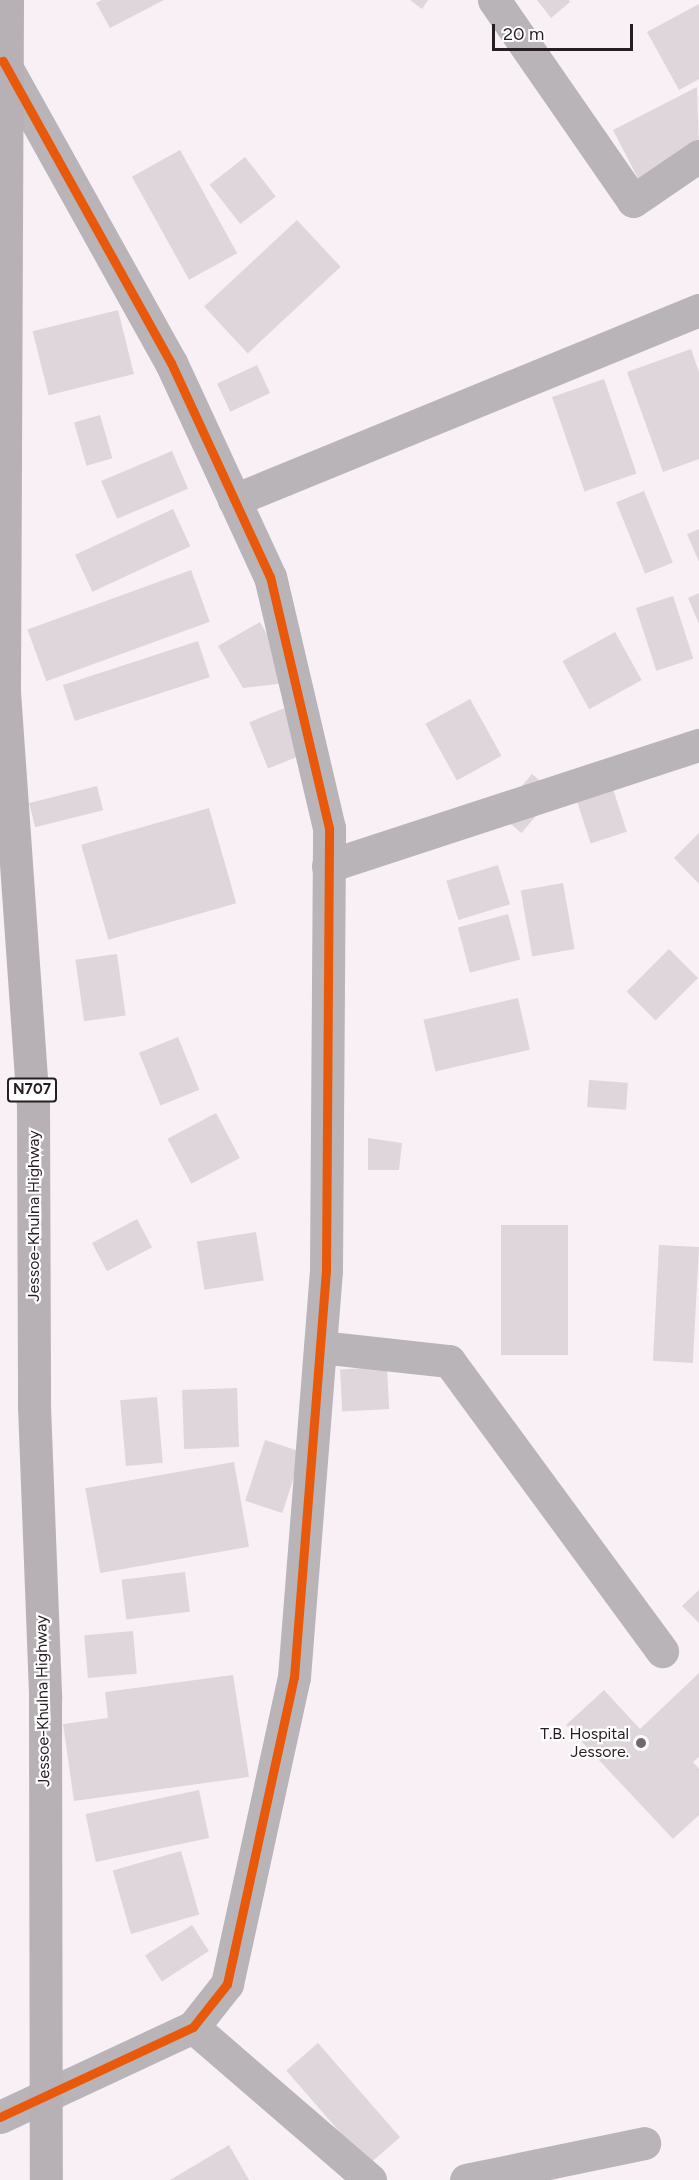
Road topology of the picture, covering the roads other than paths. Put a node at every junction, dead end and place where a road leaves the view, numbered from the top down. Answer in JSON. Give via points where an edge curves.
{"nodes":[{"id":1,"x":7,"y":0,"type":"edge"},
{"id":2,"x":494,"y":0,"type":"edge"},
{"id":3,"x":3,"y":61,"type":"junction"},
{"id":4,"x":699,"y":156,"type":"edge"},
{"id":5,"x":699,"y":310,"type":"edge"},
{"id":6,"x":234,"y":500,"type":"junction"},
{"id":7,"x":699,"y":745,"type":"edge"},
{"id":8,"x":328,"y":866,"type":"junction"},
{"id":9,"x":320,"y":1347,"type":"junction"},
{"id":10,"x":662,"y":1651,"type":"dead end"},
{"id":11,"x":193,"y":2027,"type":"junction"},
{"id":12,"x":46,"y":2095,"type":"junction"},
{"id":13,"x":0,"y":2117,"type":"edge"},
{"id":14,"x":644,"y":2143,"type":"dead end"},
{"id":15,"x":46,"y":2180,"type":"edge"},
{"id":16,"x":370,"y":2180,"type":"edge"},
{"id":17,"x":466,"y":2180,"type":"edge"}],
"edges":[{"from":1,"to":3,"type":"highway","name":"Jessoe-Khulna Highway","number":"N707"},
{"from":2,"to":4,"type":"street","via":[[633,201]]},
{"from":3,"to":6,"type":"street","via":[[171,363]]},
{"from":3,"to":12,"type":"highway","name":"Jessoe-Khulna Highway","number":"N707","via":[[3,692],[33,1102]]},
{"from":5,"to":6,"type":"street"},
{"from":6,"to":8,"type":"street","via":[[270,577],[329,828]]},
{"from":7,"to":8,"type":"street"},
{"from":8,"to":9,"type":"street","via":[[326,1270]]},
{"from":9,"to":10,"type":"street","via":[[448,1361]]},
{"from":9,"to":11,"type":"street","via":[[294,1677],[226,1984]]},
{"from":11,"to":12,"type":"street"},
{"from":11,"to":16,"type":"street"},
{"from":12,"to":13,"type":"street"},
{"from":12,"to":15,"type":"highway","name":"Jessoe-Khulna Highway","number":"N707"},
{"from":14,"to":17,"type":"street"}]}
